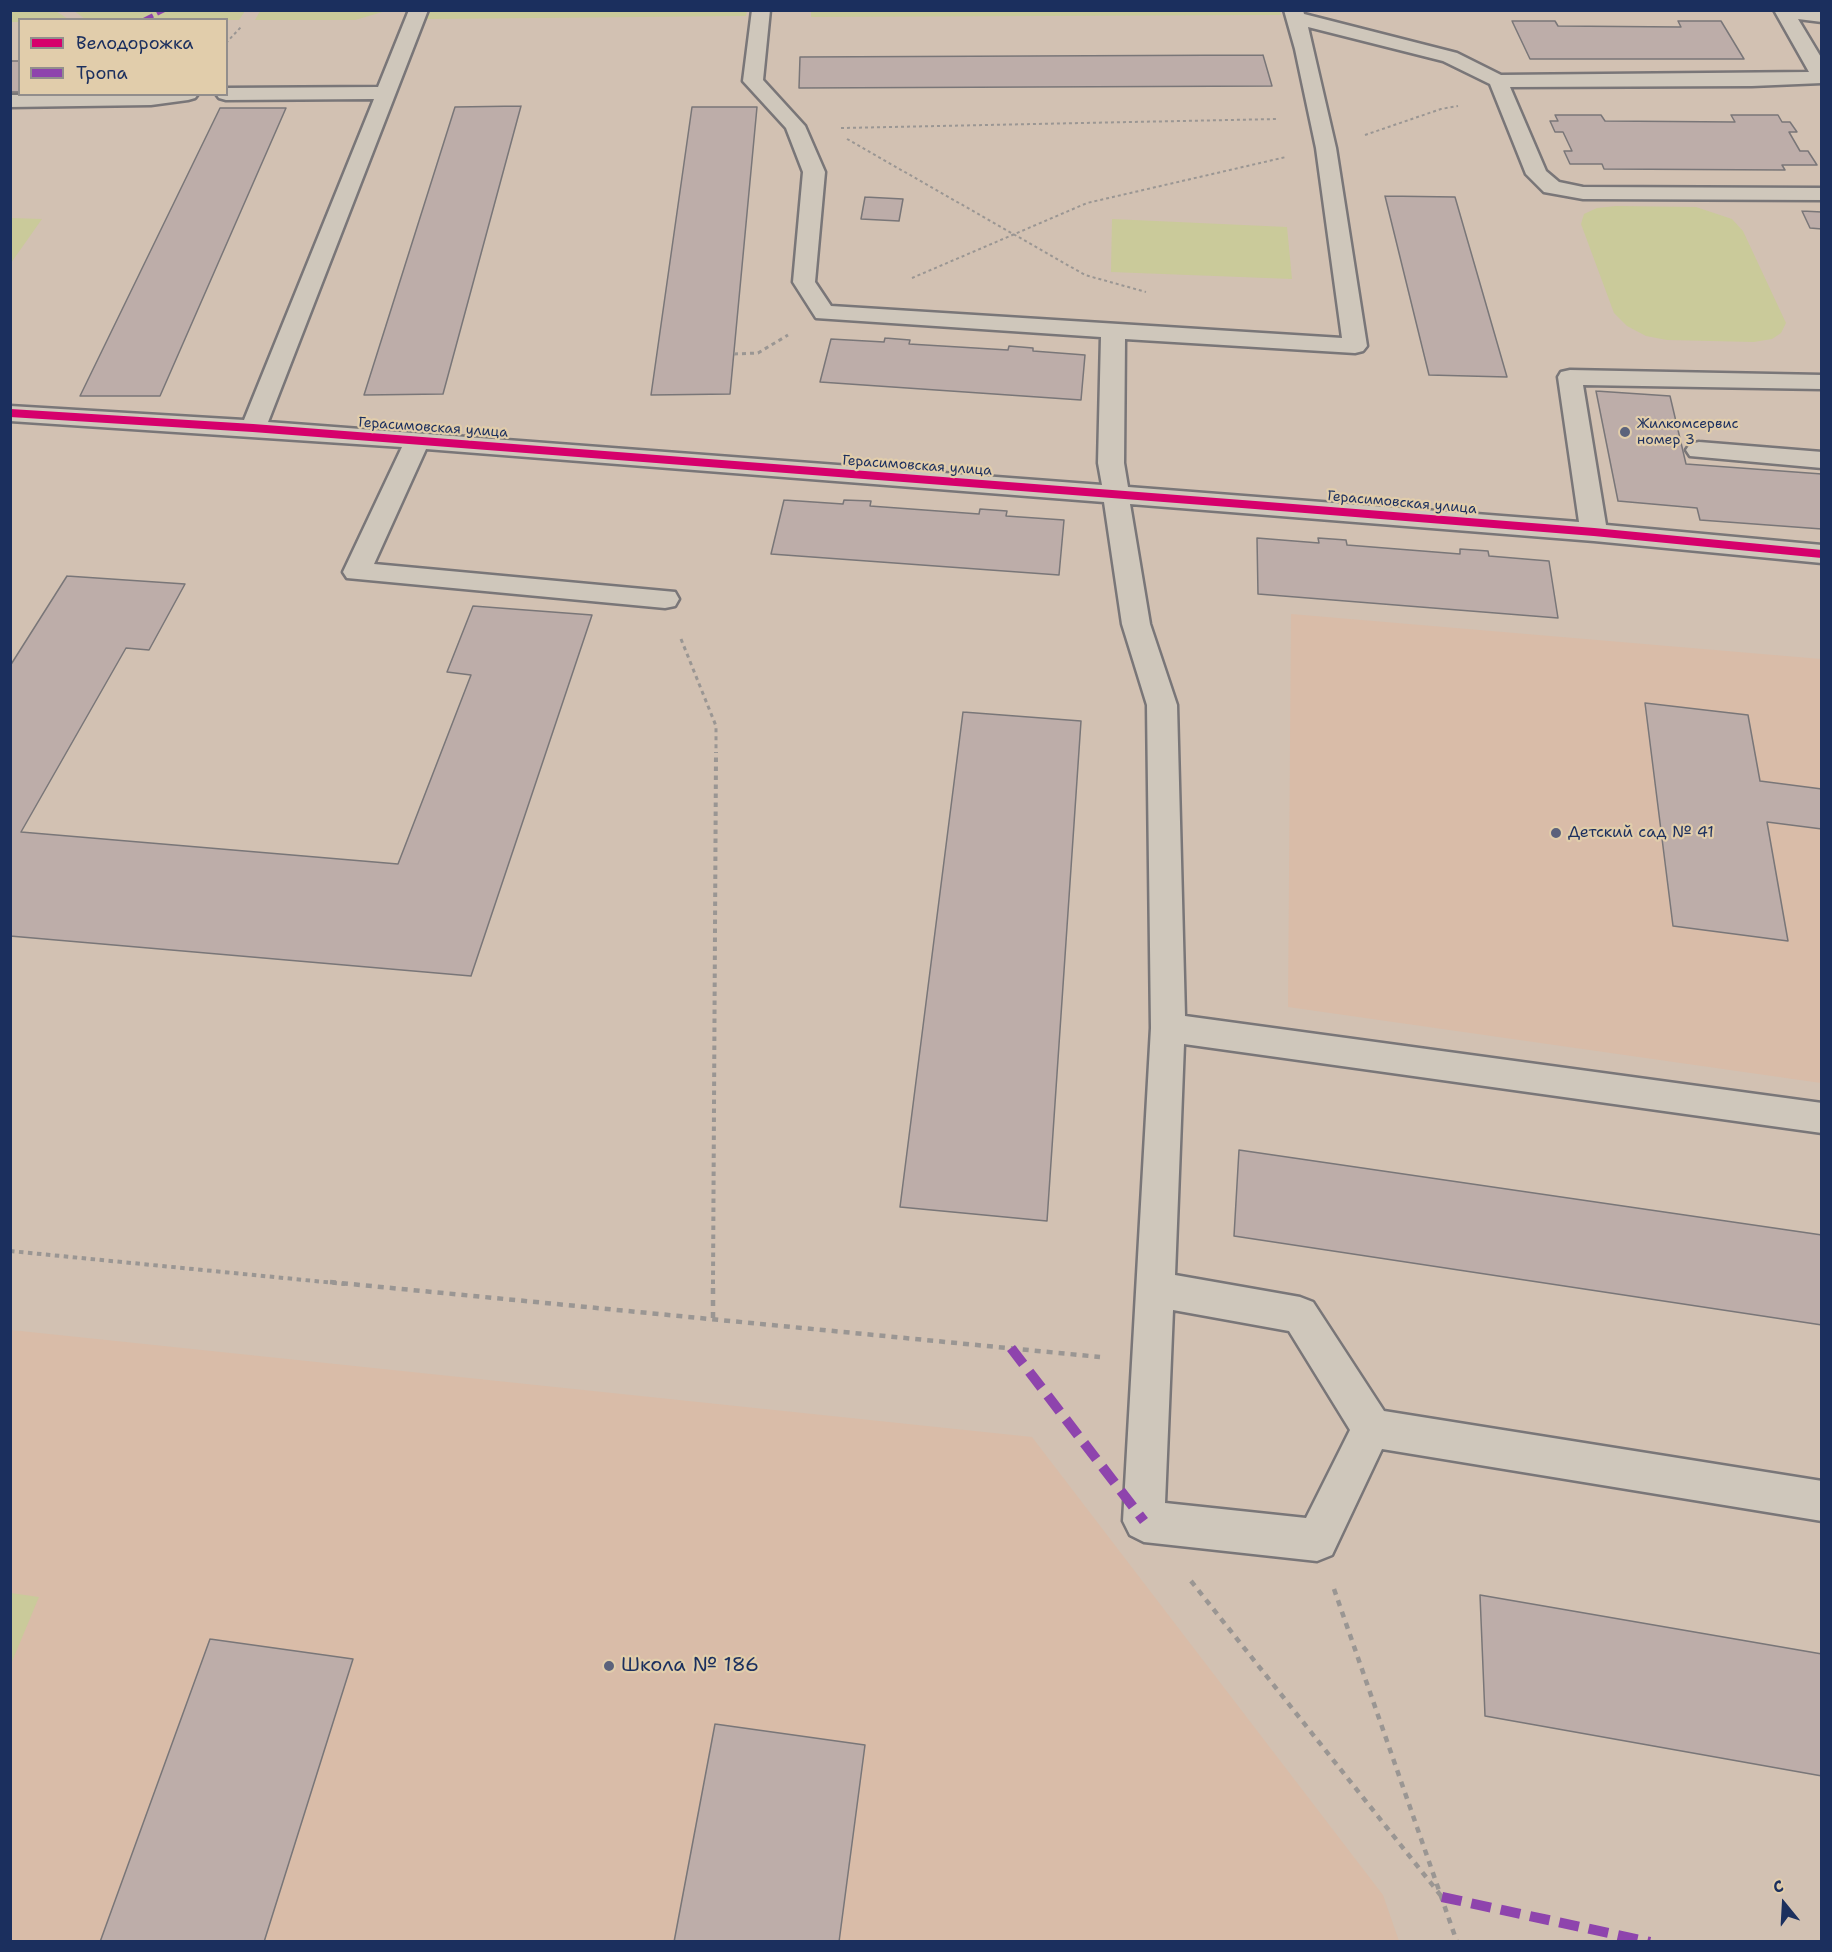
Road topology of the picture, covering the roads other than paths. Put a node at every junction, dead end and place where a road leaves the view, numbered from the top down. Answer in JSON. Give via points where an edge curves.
{"nodes":[{"id":1,"x":419,"y":10,"type":"edge"},
{"id":2,"x":761,"y":10,"type":"edge"},
{"id":3,"x":1784,"y":11,"type":"edge"},
{"id":4,"x":1295,"y":14,"type":"edge"},
{"id":5,"x":1821,"y":16,"type":"edge"},
{"id":6,"x":1821,"y":77,"type":"edge"},
{"id":7,"x":1498,"y":81,"type":"junction"},
{"id":8,"x":386,"y":93,"type":"junction"},
{"id":9,"x":228,"y":94,"type":"edge"},
{"id":10,"x":173,"y":96,"type":"edge"},
{"id":11,"x":10,"y":101,"type":"edge"},
{"id":12,"x":1821,"y":194,"type":"edge"},
{"id":13,"x":1113,"y":333,"type":"junction"},
{"id":14,"x":1821,"y":382,"type":"edge"},
{"id":15,"x":10,"y":413,"type":"edge"},
{"id":16,"x":253,"y":428,"type":"junction"},
{"id":17,"x":417,"y":441,"type":"junction"},
{"id":18,"x":1699,"y":450,"type":"dead end"},
{"id":19,"x":1821,"y":460,"type":"edge"},
{"id":20,"x":1117,"y":494,"type":"junction"},
{"id":21,"x":1594,"y":532,"type":"junction"},
{"id":22,"x":1821,"y":554,"type":"edge"},
{"id":23,"x":666,"y":599,"type":"road end"},
{"id":24,"x":1168,"y":1028,"type":"junction"},
{"id":25,"x":1821,"y":1118,"type":"edge"},
{"id":26,"x":1155,"y":1289,"type":"junction"},
{"id":27,"x":1372,"y":1428,"type":"junction"},
{"id":28,"x":1821,"y":1502,"type":"edge"}],
"edges":[{"from":1,"to":8,"type":"street"},
{"from":2,"to":13,"type":"street","via":[[753,81],[795,126],[814,172],[804,282],[824,313]]},
{"from":3,"to":5,"type":"street"},
{"from":3,"to":6,"type":"street"},
{"from":4,"to":7,"type":"street","via":[[1450,57]]},
{"from":4,"to":13,"type":"street","via":[[1326,148],[1355,346]]},
{"from":6,"to":7,"type":"street"},
{"from":7,"to":12,"type":"street","via":[[1537,174],[1552,187],[1583,193]]},
{"from":8,"to":9,"type":"street"},
{"from":8,"to":16,"type":"street"},
{"from":10,"to":11,"type":"street"},
{"from":13,"to":20,"type":"street","via":[[1111,463]]},
{"from":14,"to":21,"type":"street","via":[[1570,377]]},
{"from":15,"to":16,"type":"street","name":"Герасимовская улица"},
{"from":16,"to":17,"type":"street","name":"Герасимовская улица"},
{"from":17,"to":20,"type":"street","name":"Герасимовская улица"},
{"from":17,"to":23,"type":"street","via":[[357,572]]},
{"from":18,"to":19,"type":"street"},
{"from":20,"to":21,"type":"street","name":"Герасимовская улица"},
{"from":20,"to":24,"type":"street","via":[[1136,624],[1162,705]]},
{"from":21,"to":22,"type":"street","name":"Герасимовская улица"},
{"from":24,"to":25,"type":"street"},
{"from":24,"to":26,"type":"street"},
{"from":26,"to":27,"type":"street","via":[[1300,1315]]},
{"from":26,"to":27,"type":"street","via":[[1144,1521],[1317,1540]]},
{"from":27,"to":28,"type":"street"}]}
